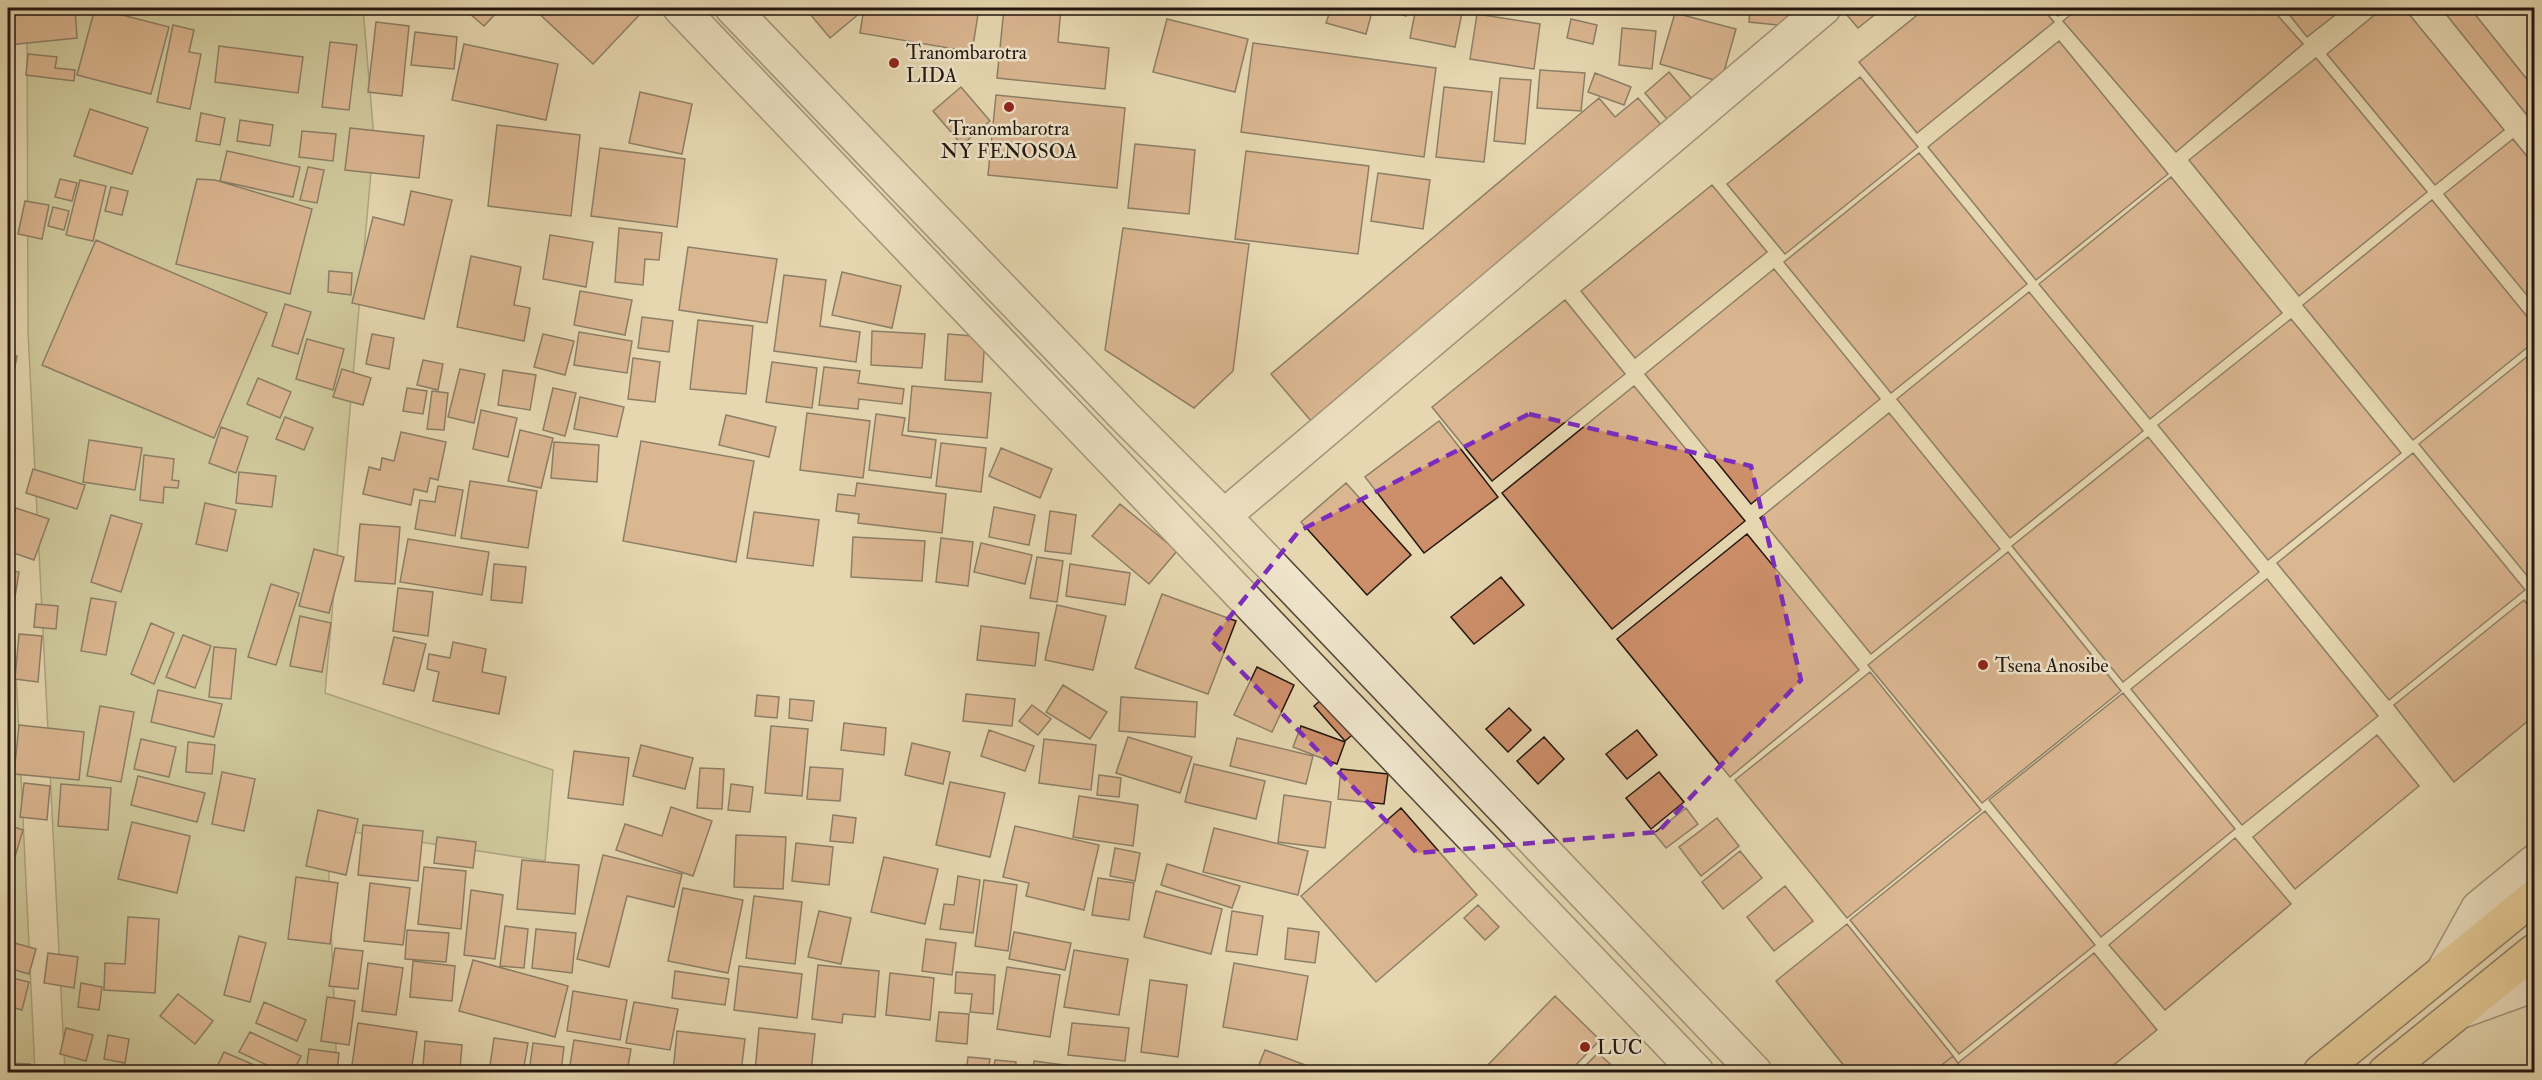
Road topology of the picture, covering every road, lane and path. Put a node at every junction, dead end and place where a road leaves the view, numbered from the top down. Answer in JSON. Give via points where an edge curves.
{"nodes":[{"id":1,"x":680,"y":8,"type":"edge"},
{"id":2,"x":732,"y":8,"type":"edge"},
{"id":3,"x":1824,"y":8,"type":"edge"},
{"id":4,"x":1224,"y":516,"type":"junction"},
{"id":5,"x":2535,"y":862,"type":"edge"},
{"id":6,"x":2535,"y":897,"type":"edge"},
{"id":7,"x":2535,"y":951,"type":"edge"},
{"id":8,"x":2440,"y":975,"type":"junction"},
{"id":9,"x":2535,"y":985,"type":"edge"},
{"id":10,"x":2465,"y":1010,"type":"junction"},
{"id":11,"x":1697,"y":1072,"type":"edge"},
{"id":12,"x":1755,"y":1072,"type":"edge"},
{"id":13,"x":2320,"y":1072,"type":"edge"},
{"id":14,"x":2385,"y":1072,"type":"edge"}],
"edges":[{"from":1,"to":11,"type":"street"},
{"from":2,"to":4,"type":"street"},
{"from":3,"to":4,"type":"street"},
{"from":4,"to":12,"type":"street"},
{"from":5,"to":8,"type":"street","via":[[2478,908]]},
{"from":6,"to":8,"type":"main road"},
{"from":7,"to":10,"type":"main road"},
{"from":8,"to":13,"type":"main road"},
{"from":9,"to":10,"type":"street"},
{"from":10,"to":14,"type":"main road"}]}
